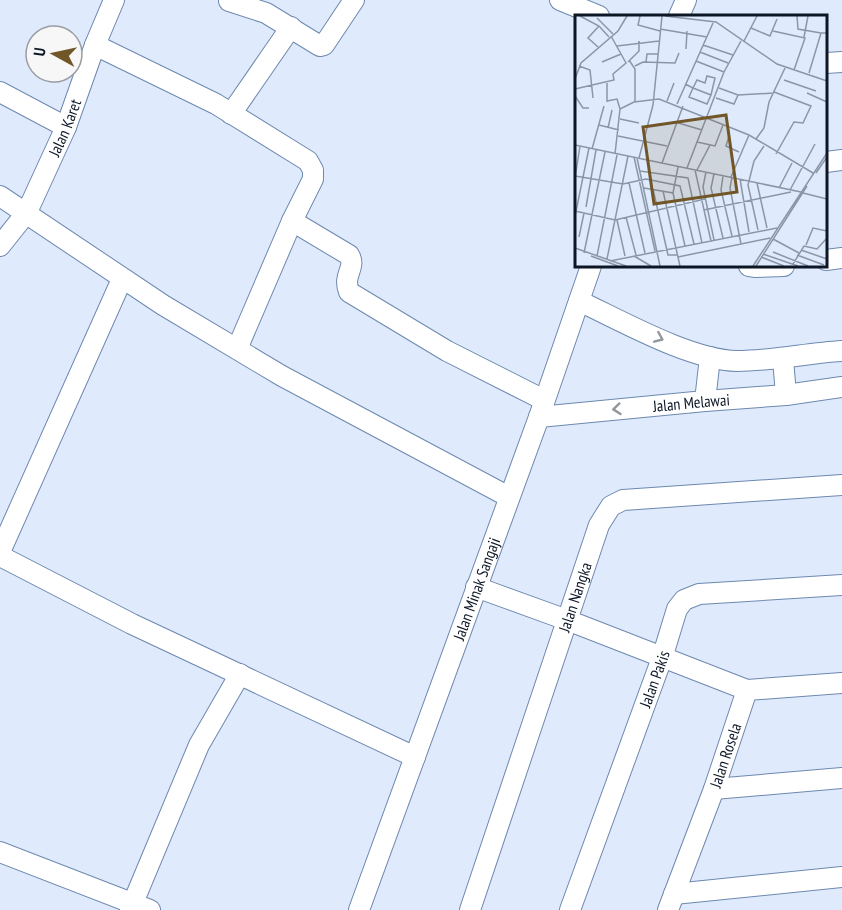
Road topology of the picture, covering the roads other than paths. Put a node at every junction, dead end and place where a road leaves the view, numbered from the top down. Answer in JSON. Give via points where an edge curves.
{"nodes":[{"id":1,"x":114,"y":0,"type":"edge"},
{"id":2,"x":354,"y":0,"type":"edge"},
{"id":3,"x":560,"y":0,"type":"edge"},
{"id":4,"x":686,"y":0,"type":"edge"},
{"id":5,"x":229,"y":1,"type":"edge"},
{"id":6,"x":597,"y":15,"type":"edge"},
{"id":7,"x":679,"y":15,"type":"edge"},
{"id":8,"x":291,"y":27,"type":"junction"},
{"id":9,"x":95,"y":45,"type":"junction"},
{"id":10,"x":842,"y":62,"type":"edge"},
{"id":11,"x":827,"y":63,"type":"edge"},
{"id":12,"x":0,"y":92,"type":"edge"},
{"id":13,"x":231,"y":114,"type":"junction"},
{"id":14,"x":66,"y":127,"type":"junction"},
{"id":15,"x":842,"y":160,"type":"edge"},
{"id":16,"x":827,"y":162,"type":"edge"},
{"id":17,"x":0,"y":196,"type":"edge"},
{"id":18,"x":27,"y":212,"type":"junction"},
{"id":19,"x":292,"y":221,"type":"junction"},
{"id":20,"x":0,"y":246,"type":"edge"},
{"id":21,"x":842,"y":258,"type":"edge"},
{"id":22,"x":827,"y":260,"type":"edge"},
{"id":23,"x":591,"y":267,"type":"edge"},
{"id":24,"x":122,"y":279,"type":"junction"},
{"id":25,"x":579,"y":301,"type":"junction"},
{"id":26,"x":237,"y":349,"type":"junction"},
{"id":27,"x":842,"y":351,"type":"edge"},
{"id":28,"x":710,"y":357,"type":"junction"},
{"id":29,"x":783,"y":359,"type":"junction"},
{"id":30,"x":842,"y":387,"type":"edge"},
{"id":31,"x":786,"y":395,"type":"junction"},
{"id":32,"x":705,"y":401,"type":"junction"},
{"id":33,"x":542,"y":409,"type":"junction"},
{"id":34,"x":842,"y":485,"type":"edge"},
{"id":35,"x":509,"y":497,"type":"junction"},
{"id":36,"x":0,"y":554,"type":"edge"},
{"id":37,"x":842,"y":585,"type":"edge"},
{"id":38,"x":476,"y":588,"type":"junction"},
{"id":39,"x":567,"y":620,"type":"junction"},
{"id":40,"x":662,"y":658,"type":"junction"},
{"id":41,"x":240,"y":674,"type":"junction"},
{"id":42,"x":842,"y":683,"type":"edge"},
{"id":43,"x":747,"y":690,"type":"junction"},
{"id":44,"x":415,"y":757,"type":"junction"},
{"id":45,"x":842,"y":778,"type":"edge"},
{"id":46,"x":714,"y":789,"type":"junction"},
{"id":47,"x":0,"y":852,"type":"edge"},
{"id":48,"x":842,"y":877,"type":"edge"},
{"id":49,"x":671,"y":902,"type":"edge"},
{"id":50,"x":138,"y":908,"type":"edge"},
{"id":51,"x":359,"y":910,"type":"edge"},
{"id":52,"x":470,"y":910,"type":"edge"},
{"id":53,"x":570,"y":910,"type":"edge"}],
"edges":[{"from":1,"to":9,"type":"street","name":"Jalan Karet"},
{"from":2,"to":8,"type":"street","via":[[324,45],[317,45]]},
{"from":3,"to":6,"type":"street"},
{"from":4,"to":7,"type":"street"},
{"from":5,"to":8,"type":"street","via":[[266,13]]},
{"from":8,"to":13,"type":"street"},
{"from":9,"to":13,"type":"street"},
{"from":9,"to":14,"type":"street","name":"Jalan Karet"},
{"from":10,"to":11,"type":"street"},
{"from":12,"to":14,"type":"street"},
{"from":13,"to":19,"type":"street","via":[[308,161],[313,179]]},
{"from":14,"to":18,"type":"street","name":"Jalan Karet"},
{"from":15,"to":16,"type":"street"},
{"from":17,"to":18,"type":"street"},
{"from":18,"to":20,"type":"street","name":"Jalan Karet"},
{"from":18,"to":24,"type":"street"},
{"from":19,"to":26,"type":"street"},
{"from":19,"to":33,"type":"street","via":[[349,255],[352,265],[346,284],[350,292]]},
{"from":21,"to":22,"type":"street"},
{"from":23,"to":25,"type":"street","name":"Jalan Minak Sangaji"},
{"from":24,"to":26,"type":"street"},
{"from":24,"to":36,"type":"street"},
{"from":25,"to":28,"type":"street","one_way":true,"via":[[660,339]]},
{"from":25,"to":33,"type":"street","name":"Jalan Minak Sangaji"},
{"from":26,"to":35,"type":"street"},
{"from":27,"to":29,"type":"street"},
{"from":28,"to":29,"type":"street","via":[[735,361]]},
{"from":28,"to":32,"type":"street"},
{"from":29,"to":31,"type":"street"},
{"from":30,"to":31,"type":"street","name":"Jalan Melawai"},
{"from":31,"to":32,"type":"street","name":"Jalan Melawai"},
{"from":32,"to":33,"type":"street","name":"Jalan Melawai","one_way":true},
{"from":33,"to":35,"type":"street","name":"Jalan Minak Sangaji"},
{"from":34,"to":39,"type":"street","name":"Jalan Nangka","via":[[623,500],[611,506],[599,525]]},
{"from":35,"to":38,"type":"street","name":"Jalan Minak Sangaji"},
{"from":36,"to":41,"type":"street","via":[[132,624]]},
{"from":37,"to":40,"type":"street","name":"Jalan Pakis","via":[[699,594],[684,600],[677,609]]},
{"from":38,"to":39,"type":"street"},
{"from":38,"to":44,"type":"street","name":"Jalan Minak Sangaji"},
{"from":39,"to":40,"type":"street"},
{"from":39,"to":52,"type":"street","name":"Jalan Nangka"},
{"from":40,"to":43,"type":"street"},
{"from":40,"to":53,"type":"street","name":"Jalan Pakis"},
{"from":41,"to":44,"type":"street"},
{"from":41,"to":50,"type":"street","via":[[199,745]]},
{"from":42,"to":43,"type":"street"},
{"from":43,"to":46,"type":"street","name":"Jalan Rosela"},
{"from":44,"to":51,"type":"street","name":"Jalan Minak Sangaji"},
{"from":45,"to":46,"type":"street"},
{"from":46,"to":49,"type":"street","name":"Jalan Rosela"},
{"from":47,"to":50,"type":"street"},
{"from":48,"to":49,"type":"street"}]}
